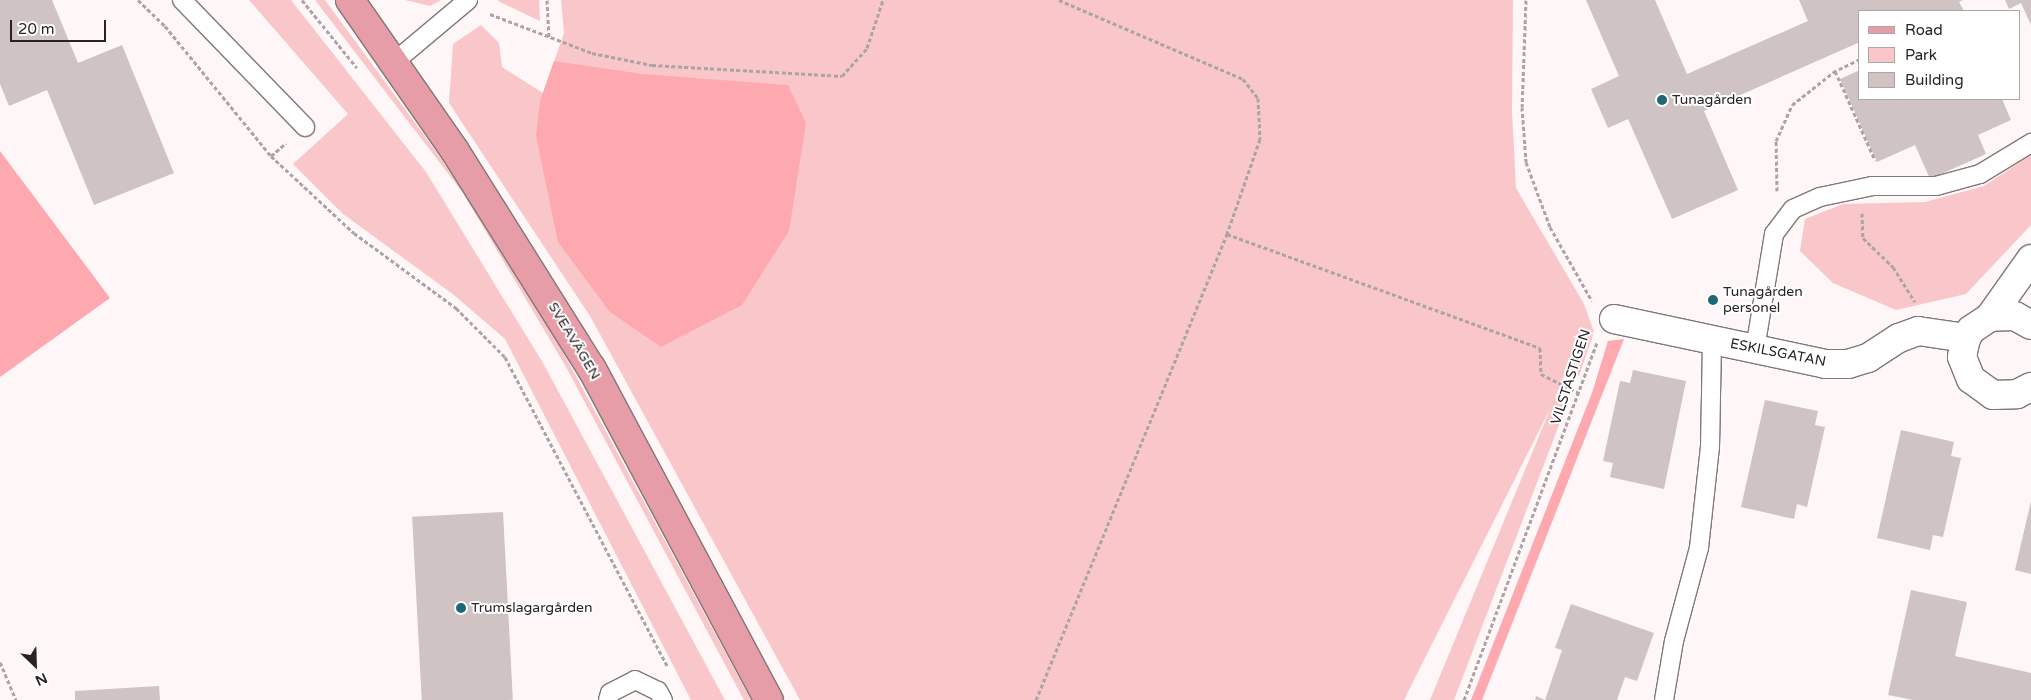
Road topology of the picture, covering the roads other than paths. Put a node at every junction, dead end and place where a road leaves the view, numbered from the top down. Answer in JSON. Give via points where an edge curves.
{"nodes":[{"id":1,"x":182,"y":0,"type":"edge"},
{"id":2,"x":350,"y":0,"type":"edge"},
{"id":3,"x":467,"y":2,"type":"edge"},
{"id":4,"x":393,"y":63,"type":"junction"},
{"id":5,"x":305,"y":127,"type":"dead end"},
{"id":6,"x":2031,"y":143,"type":"edge"},
{"id":7,"x":2031,"y":259,"type":"edge"},
{"id":8,"x":1990,"y":317,"type":"junction"},
{"id":9,"x":1603,"y":323,"type":"road end"},
{"id":10,"x":2031,"y":325,"type":"edge"},
{"id":11,"x":1966,"y":338,"type":"junction"},
{"id":12,"x":1712,"y":340,"type":"junction"},
{"id":13,"x":1755,"y":349,"type":"junction"},
{"id":14,"x":2026,"y":393,"type":"edge"},
{"id":15,"x":608,"y":700,"type":"edge"},
{"id":16,"x":662,"y":700,"type":"edge"},
{"id":17,"x":769,"y":700,"type":"edge"},
{"id":18,"x":1664,"y":700,"type":"edge"}],
"edges":[{"from":1,"to":5,"type":"lane"},
{"from":2,"to":4,"type":"main road","name":"SVEAVÄGEN"},
{"from":3,"to":4,"type":"lane"},
{"from":4,"to":17,"type":"main road","name":"SVEAVÄGEN","via":[[511,236],[592,369]]},
{"from":6,"to":13,"type":"lane","via":[[1980,174],[1936,186],[1866,187],[1820,197],[1793,208],[1774,234]]},
{"from":7,"to":8,"type":"street"},
{"from":8,"to":10,"type":"street","via":[[2015,316]]},
{"from":8,"to":11,"type":"street","via":[[1971,330]]},
{"from":9,"to":12,"type":"street","name":"ESKILSGATAN"},
{"from":11,"to":13,"type":"street","name":"ESKILSGATAN","via":[[1918,331],[1899,338],[1868,358],[1848,364],[1825,364]]},
{"from":11,"to":14,"type":"street","via":[[1962,357],[1971,380],[1993,395]]},
{"from":12,"to":13,"type":"street","name":"ESKILSGATAN"},
{"from":12,"to":18,"type":"lane","via":[[1710,447],[1699,548],[1674,641]]},
{"from":15,"to":16,"type":"lane","via":[[610,693],[636,680],[658,690]]}]}
